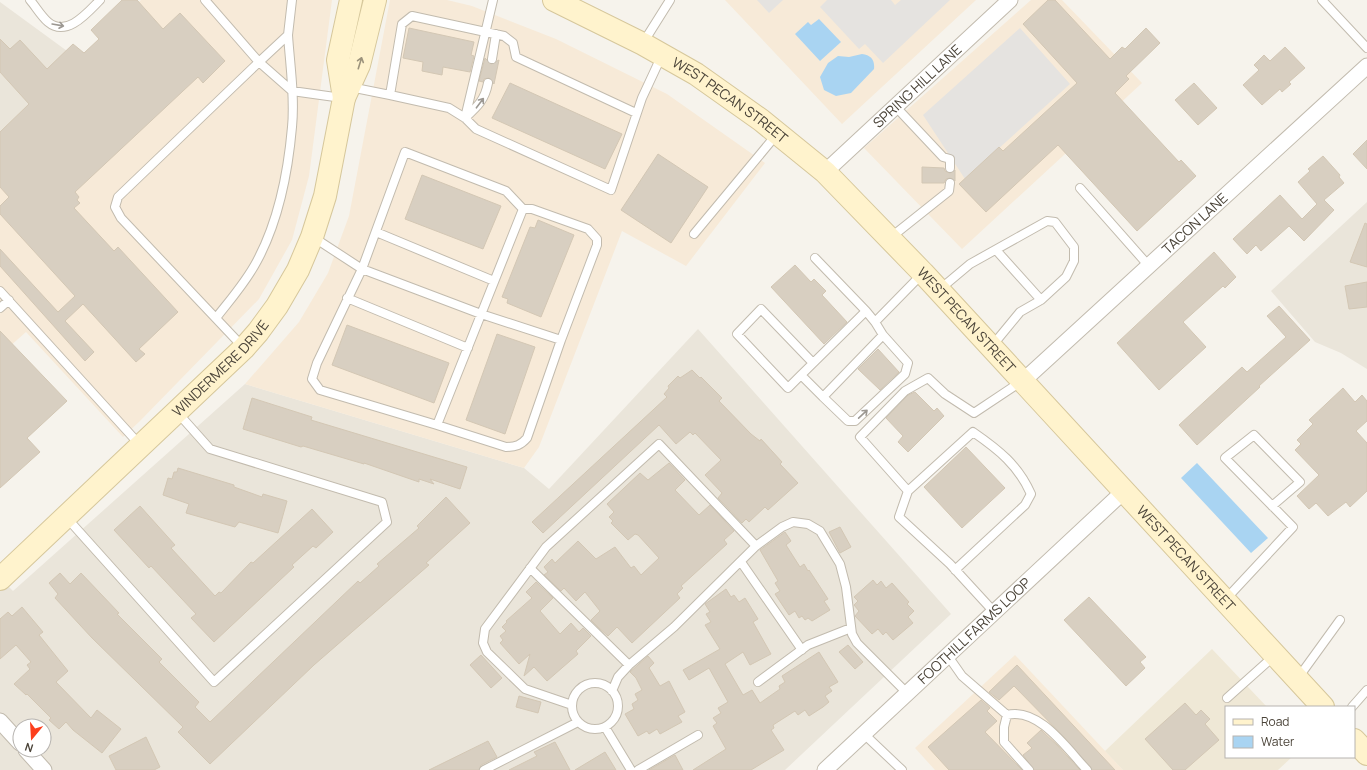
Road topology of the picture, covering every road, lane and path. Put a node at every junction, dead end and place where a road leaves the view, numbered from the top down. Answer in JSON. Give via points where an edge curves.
{"nodes":[{"id":1,"x":30,"y":0,"type":"edge"},
{"id":2,"x":100,"y":0,"type":"edge"},
{"id":3,"x":205,"y":0,"type":"edge"},
{"id":4,"x":292,"y":0,"type":"edge"},
{"id":5,"x":351,"y":0,"type":"edge"},
{"id":6,"x":375,"y":0,"type":"edge"},
{"id":7,"x":493,"y":0,"type":"edge"},
{"id":8,"x":554,"y":0,"type":"edge"},
{"id":9,"x":670,"y":0,"type":"edge"},
{"id":10,"x":1010,"y":0,"type":"edge"},
{"id":11,"x":1322,"y":0,"type":"edge"},
{"id":12,"x":485,"y":32,"type":"junction"},
{"id":13,"x":496,"y":34,"type":"junction"},
{"id":14,"x":288,"y":35,"type":"junction"},
{"id":15,"x":643,"y":44,"type":"junction"},
{"id":16,"x":1367,"y":48,"type":"edge"},
{"id":17,"x":663,"y":55,"type":"junction"},
{"id":18,"x":492,"y":59,"type":"dead end"},
{"id":19,"x":259,"y":62,"type":"junction"},
{"id":20,"x":1367,"y":66,"type":"edge"},
{"id":21,"x":488,"y":83,"type":"dead end"},
{"id":22,"x":292,"y":91,"type":"junction"},
{"id":23,"x":346,"y":93,"type":"junction"},
{"id":24,"x":390,"y":95,"type":"junction"},
{"id":25,"x":895,"y":106,"type":"junction"},
{"id":26,"x":636,"y":113,"type":"junction"},
{"id":27,"x":464,"y":118,"type":"junction"},
{"id":28,"x":778,"y":133,"type":"junction"},
{"id":29,"x":950,"y":168,"type":"dead end"},
{"id":30,"x":825,"y":172,"type":"junction"},
{"id":31,"x":950,"y":183,"type":"dead end"},
{"id":32,"x":1080,"y":188,"type":"dead end"},
{"id":33,"x":522,"y":209,"type":"junction"},
{"id":34,"x":376,"y":232,"type":"junction"},
{"id":35,"x":694,"y":234,"type":"dead end"},
{"id":36,"x":312,"y":237,"type":"junction"},
{"id":37,"x":888,"y":239,"type":"junction"},
{"id":38,"x":996,"y":250,"type":"junction"},
{"id":39,"x":815,"y":258,"type":"dead end"},
{"id":40,"x":1148,"y":265,"type":"junction"},
{"id":41,"x":362,"y":268,"type":"junction"},
{"id":42,"x":923,"y":273,"type":"junction"},
{"id":43,"x":494,"y":281,"type":"junction"},
{"id":44,"x":939,"y":290,"type":"junction"},
{"id":45,"x":0,"y":291,"type":"edge"},
{"id":46,"x":347,"y":298,"type":"junction"},
{"id":47,"x":9,"y":300,"type":"junction"},
{"id":48,"x":1041,"y":300,"type":"junction"},
{"id":49,"x":0,"y":308,"type":"edge"},
{"id":50,"x":866,"y":311,"type":"junction"},
{"id":51,"x":481,"y":314,"type":"junction"},
{"id":52,"x":216,"y":318,"type":"junction"},
{"id":53,"x":875,"y":322,"type":"junction"},
{"id":54,"x":883,"y":335,"type":"junction"},
{"id":55,"x":561,"y":340,"type":"junction"},
{"id":56,"x":991,"y":347,"type":"junction"},
{"id":57,"x":244,"y":348,"type":"junction"},
{"id":58,"x":468,"y":348,"type":"junction"},
{"id":59,"x":813,"y":363,"type":"junction"},
{"id":60,"x":800,"y":375,"type":"junction"},
{"id":61,"x":1022,"y":381,"type":"junction"},
{"id":62,"x":823,"y":396,"type":"junction"},
{"id":63,"x":176,"y":412,"type":"junction"},
{"id":64,"x":437,"y":425,"type":"junction"},
{"id":65,"x":141,"y":445,"type":"junction"},
{"id":66,"x":908,"y":491,"type":"junction"},
{"id":67,"x":1123,"y":492,"type":"junction"},
{"id":68,"x":1272,"y":506,"type":"junction"},
{"id":69,"x":65,"y":516,"type":"junction"},
{"id":70,"x":756,"y":546,"type":"junction"},
{"id":71,"x":741,"y":562,"type":"junction"},
{"id":72,"x":530,"y":568,"type":"junction"},
{"id":73,"x":955,"y":570,"type":"junction"},
{"id":74,"x":0,"y":579,"type":"edge"},
{"id":75,"x":1224,"y":601,"type":"junction"},
{"id":76,"x":995,"y":613,"type":"junction"},
{"id":77,"x":1340,"y":620,"type":"dead end"},
{"id":78,"x":852,"y":628,"type":"junction"},
{"id":79,"x":802,"y":650,"type":"junction"},
{"id":80,"x":948,"y":656,"type":"junction"},
{"id":81,"x":1275,"y":656,"type":"junction"},
{"id":82,"x":629,"y":665,"type":"junction"},
{"id":83,"x":1297,"y":679,"type":"junction"},
{"id":84,"x":758,"y":682,"type":"dead end"},
{"id":85,"x":1367,"y":690,"type":"edge"},
{"id":86,"x":612,"y":691,"type":"junction"},
{"id":87,"x":908,"y":694,"type":"junction"},
{"id":88,"x":1227,"y":698,"type":"dead end"},
{"id":89,"x":572,"y":705,"type":"junction"},
{"id":90,"x":1322,"y":706,"type":"edge"},
{"id":91,"x":1353,"y":706,"type":"edge"},
{"id":92,"x":1007,"y":715,"type":"junction"},
{"id":93,"x":578,"y":722,"type":"junction"},
{"id":94,"x":1,"y":723,"type":"edge"},
{"id":95,"x":605,"y":727,"type":"junction"},
{"id":96,"x":864,"y":734,"type":"junction"},
{"id":97,"x":12,"y":735,"type":"edge"},
{"id":98,"x":698,"y":735,"type":"dead end"},
{"id":99,"x":1355,"y":741,"type":"edge"},
{"id":100,"x":1367,"y":754,"type":"edge"},
{"id":101,"x":33,"y":758,"type":"edge"},
{"id":102,"x":44,"y":770,"type":"edge"},
{"id":103,"x":484,"y":770,"type":"edge"},
{"id":104,"x":631,"y":770,"type":"edge"},
{"id":105,"x":638,"y":770,"type":"edge"},
{"id":106,"x":825,"y":770,"type":"edge"},
{"id":107,"x":902,"y":770,"type":"edge"},
{"id":108,"x":1029,"y":770,"type":"edge"},
{"id":109,"x":1087,"y":770,"type":"edge"}],
"edges":[{"from":1,"to":2,"type":"lane","one_way":true,"via":[[49,23],[62,27],[77,22]]},
{"from":3,"to":19,"type":"lane"},
{"from":4,"to":14,"type":"lane"},
{"from":5,"to":23,"type":"main road","name":"WINDERMERE DRIVE","via":[[338,60]]},
{"from":23,"to":6,"type":"main road","name":"WINDERMERE DRIVE","one_way":true,"via":[[359,65]]},
{"from":7,"to":12,"type":"lane"},
{"from":8,"to":15,"type":"main road","name":"WEST PECAN STREET"},
{"from":9,"to":15,"type":"lane"},
{"from":10,"to":25,"type":"street","name":"SPRING HILL LANE"},
{"from":11,"to":16,"type":"lane"},
{"from":12,"to":13,"type":"lane"},
{"from":12,"to":24,"type":"lane","via":[[412,16],[402,24]]},
{"from":12,"to":27,"type":"lane"},
{"from":13,"to":18,"type":"lane"},
{"from":13,"to":26,"type":"lane","via":[[513,43],[516,57]]},
{"from":14,"to":19,"type":"lane"},
{"from":14,"to":22,"type":"lane"},
{"from":15,"to":17,"type":"main road","name":"WEST PECAN STREET"},
{"from":17,"to":26,"type":"lane"},
{"from":17,"to":28,"type":"main road","name":"WEST PECAN STREET","via":[[696,74]]},
{"from":19,"to":22,"type":"lane"},
{"from":19,"to":52,"type":"lane","via":[[118,197],[116,207],[122,218]]},
{"from":20,"to":40,"type":"street","name":"TACON LANE"},
{"from":27,"to":21,"type":"lane","one_way":true,"via":[[485,96]]},
{"from":22,"to":23,"type":"lane"},
{"from":22,"to":52,"type":"lane","via":[[292,126],[277,218],[257,262]]},
{"from":23,"to":24,"type":"lane"},
{"from":23,"to":36,"type":"main road","name":"WINDERMERE DRIVE","via":[[325,196]]},
{"from":24,"to":27,"type":"lane","via":[[449,108]]},
{"from":25,"to":29,"type":"lane","via":[[943,156],[950,159]]},
{"from":25,"to":30,"type":"street","name":"SPRING HILL LANE"},
{"from":26,"to":27,"type":"lane","via":[[611,190],[476,129]]},
{"from":28,"to":30,"type":"main road","name":"WEST PECAN STREET"},
{"from":28,"to":35,"type":"lane"},
{"from":30,"to":37,"type":"main road","name":"WEST PECAN STREET"},
{"from":31,"to":37,"type":"lane","via":[[950,190]]},
{"from":32,"to":40,"type":"lane"},
{"from":33,"to":34,"type":"lane","via":[[506,191],[405,152]]},
{"from":33,"to":43,"type":"lane"},
{"from":33,"to":55,"type":"lane","via":[[532,209],[588,229],[597,239],[597,245]]},
{"from":34,"to":41,"type":"lane"},
{"from":34,"to":43,"type":"lane"},
{"from":36,"to":41,"type":"lane"},
{"from":36,"to":57,"type":"main road","name":"WINDERMERE DRIVE","via":[[298,270],[277,306]]},
{"from":37,"to":42,"type":"main road","name":"WEST PECAN STREET"},
{"from":38,"to":44,"type":"lane","via":[[970,264]]},
{"from":38,"to":48,"type":"lane"},
{"from":38,"to":48,"type":"lane","via":[[1047,221],[1055,222],[1074,247],[1074,261],[1066,277]]},
{"from":39,"to":50,"type":"lane"},
{"from":40,"to":61,"type":"street","name":"TACON LANE"},
{"from":41,"to":46,"type":"lane"},
{"from":41,"to":51,"type":"lane"},
{"from":42,"to":44,"type":"main road","name":"WEST PECAN STREET"},
{"from":42,"to":53,"type":"lane"},
{"from":43,"to":51,"type":"lane"},
{"from":44,"to":56,"type":"main road","name":"WEST PECAN STREET"},
{"from":45,"to":47,"type":"lane"},
{"from":46,"to":58,"type":"lane"},
{"from":46,"to":64,"type":"lane","via":[[312,379],[320,390]]},
{"from":47,"to":49,"type":"lane"},
{"from":47,"to":65,"type":"lane"},
{"from":48,"to":56,"type":"lane","via":[[1020,312]]},
{"from":50,"to":53,"type":"lane"},
{"from":50,"to":59,"type":"lane"},
{"from":51,"to":55,"type":"lane"},
{"from":51,"to":58,"type":"lane"},
{"from":52,"to":57,"type":"lane"},
{"from":53,"to":54,"type":"lane"},
{"from":54,"to":62,"type":"lane"},
{"from":62,"to":54,"type":"lane","one_way":true,"via":[[848,421],[855,421],[905,374],[908,363]]},
{"from":55,"to":64,"type":"lane","via":[[527,438],[522,444],[506,447]]},
{"from":56,"to":61,"type":"main road","name":"WEST PECAN STREET"},
{"from":57,"to":63,"type":"main road","name":"WINDERMERE DRIVE"},
{"from":58,"to":64,"type":"lane"},
{"from":59,"to":60,"type":"lane"},
{"from":59,"to":60,"type":"lane","via":[[761,309],[737,334],[788,388]]},
{"from":60,"to":62,"type":"lane"},
{"from":61,"to":66,"type":"lane","via":[[974,413],[945,394],[928,378],[905,391],[860,437]]},
{"from":61,"to":67,"type":"main road","name":"WEST PECAN STREET"},
{"from":63,"to":65,"type":"main road","name":"WINDERMERE DRIVE"},
{"from":63,"to":69,"type":"lane","via":[[210,449],[382,502],[387,522],[214,682]]},
{"from":65,"to":69,"type":"main road","name":"WINDERMERE DRIVE"},
{"from":66,"to":73,"type":"lane","via":[[899,517]]},
{"from":66,"to":73,"type":"lane","via":[[973,432],[999,450],[1023,477],[1031,494],[1025,506]]},
{"from":67,"to":75,"type":"main road","name":"WEST PECAN STREET"},
{"from":67,"to":76,"type":"street","name":"FOOTHILL FARMS LOOP"},
{"from":68,"to":68,"type":"lane","via":[[1225,458],[1254,435],[1300,482]]},
{"from":68,"to":75,"type":"lane","via":[[1293,527]]},
{"from":69,"to":74,"type":"main road","name":"WINDERMERE DRIVE"},
{"from":70,"to":71,"type":"lane"},
{"from":70,"to":72,"type":"lane","via":[[659,444],[546,547]]},
{"from":70,"to":78,"type":"lane","via":[[793,522],[808,524],[820,531],[843,571]]},
{"from":71,"to":79,"type":"lane"},
{"from":71,"to":82,"type":"lane","via":[[674,627]]},
{"from":72,"to":82,"type":"lane"},
{"from":72,"to":89,"type":"lane","via":[[485,629],[483,643],[487,652],[525,689]]},
{"from":73,"to":76,"type":"lane"},
{"from":75,"to":81,"type":"main road","name":"WEST PECAN STREET"},
{"from":76,"to":80,"type":"street","name":"FOOTHILL FARMS LOOP"},
{"from":77,"to":83,"type":"lane"},
{"from":78,"to":79,"type":"lane","via":[[808,645]]},
{"from":78,"to":87,"type":"lane","via":[[861,648]]},
{"from":79,"to":84,"type":"lane"},
{"from":80,"to":87,"type":"street","name":"FOOTHILL FARMS LOOP"},
{"from":80,"to":92,"type":"lane","via":[[962,676]]},
{"from":81,"to":83,"type":"main road","name":"WEST PECAN STREET"},
{"from":81,"to":88,"type":"lane"},
{"from":82,"to":86,"type":"lane","via":[[618,677]]},
{"from":83,"to":90,"type":"main road","name":"WEST PECAN STREET"},
{"from":85,"to":91,"type":"lane"},
{"from":86,"to":89,"type":"lane","via":[[606,686],[591,684],[578,691]]},
{"from":86,"to":95,"type":"lane","via":[[616,697],[618,711],[611,723]]},
{"from":87,"to":96,"type":"street","name":"FOOTHILL FARMS LOOP"},
{"from":89,"to":93,"type":"lane"},
{"from":92,"to":108,"type":"lane","via":[[1004,742]]},
{"from":92,"to":109,"type":"lane","via":[[1027,715],[1040,721]]},
{"from":93,"to":95,"type":"lane","via":[[591,729]]},
{"from":93,"to":103,"type":"lane"},
{"from":94,"to":97,"type":"street"},
{"from":95,"to":104,"type":"lane"},
{"from":96,"to":106,"type":"street","name":"FOOTHILL FARMS LOOP"},
{"from":96,"to":107,"type":"lane"},
{"from":98,"to":105,"type":"lane"},
{"from":99,"to":100,"type":"main road"},
{"from":101,"to":102,"type":"street"}]}
